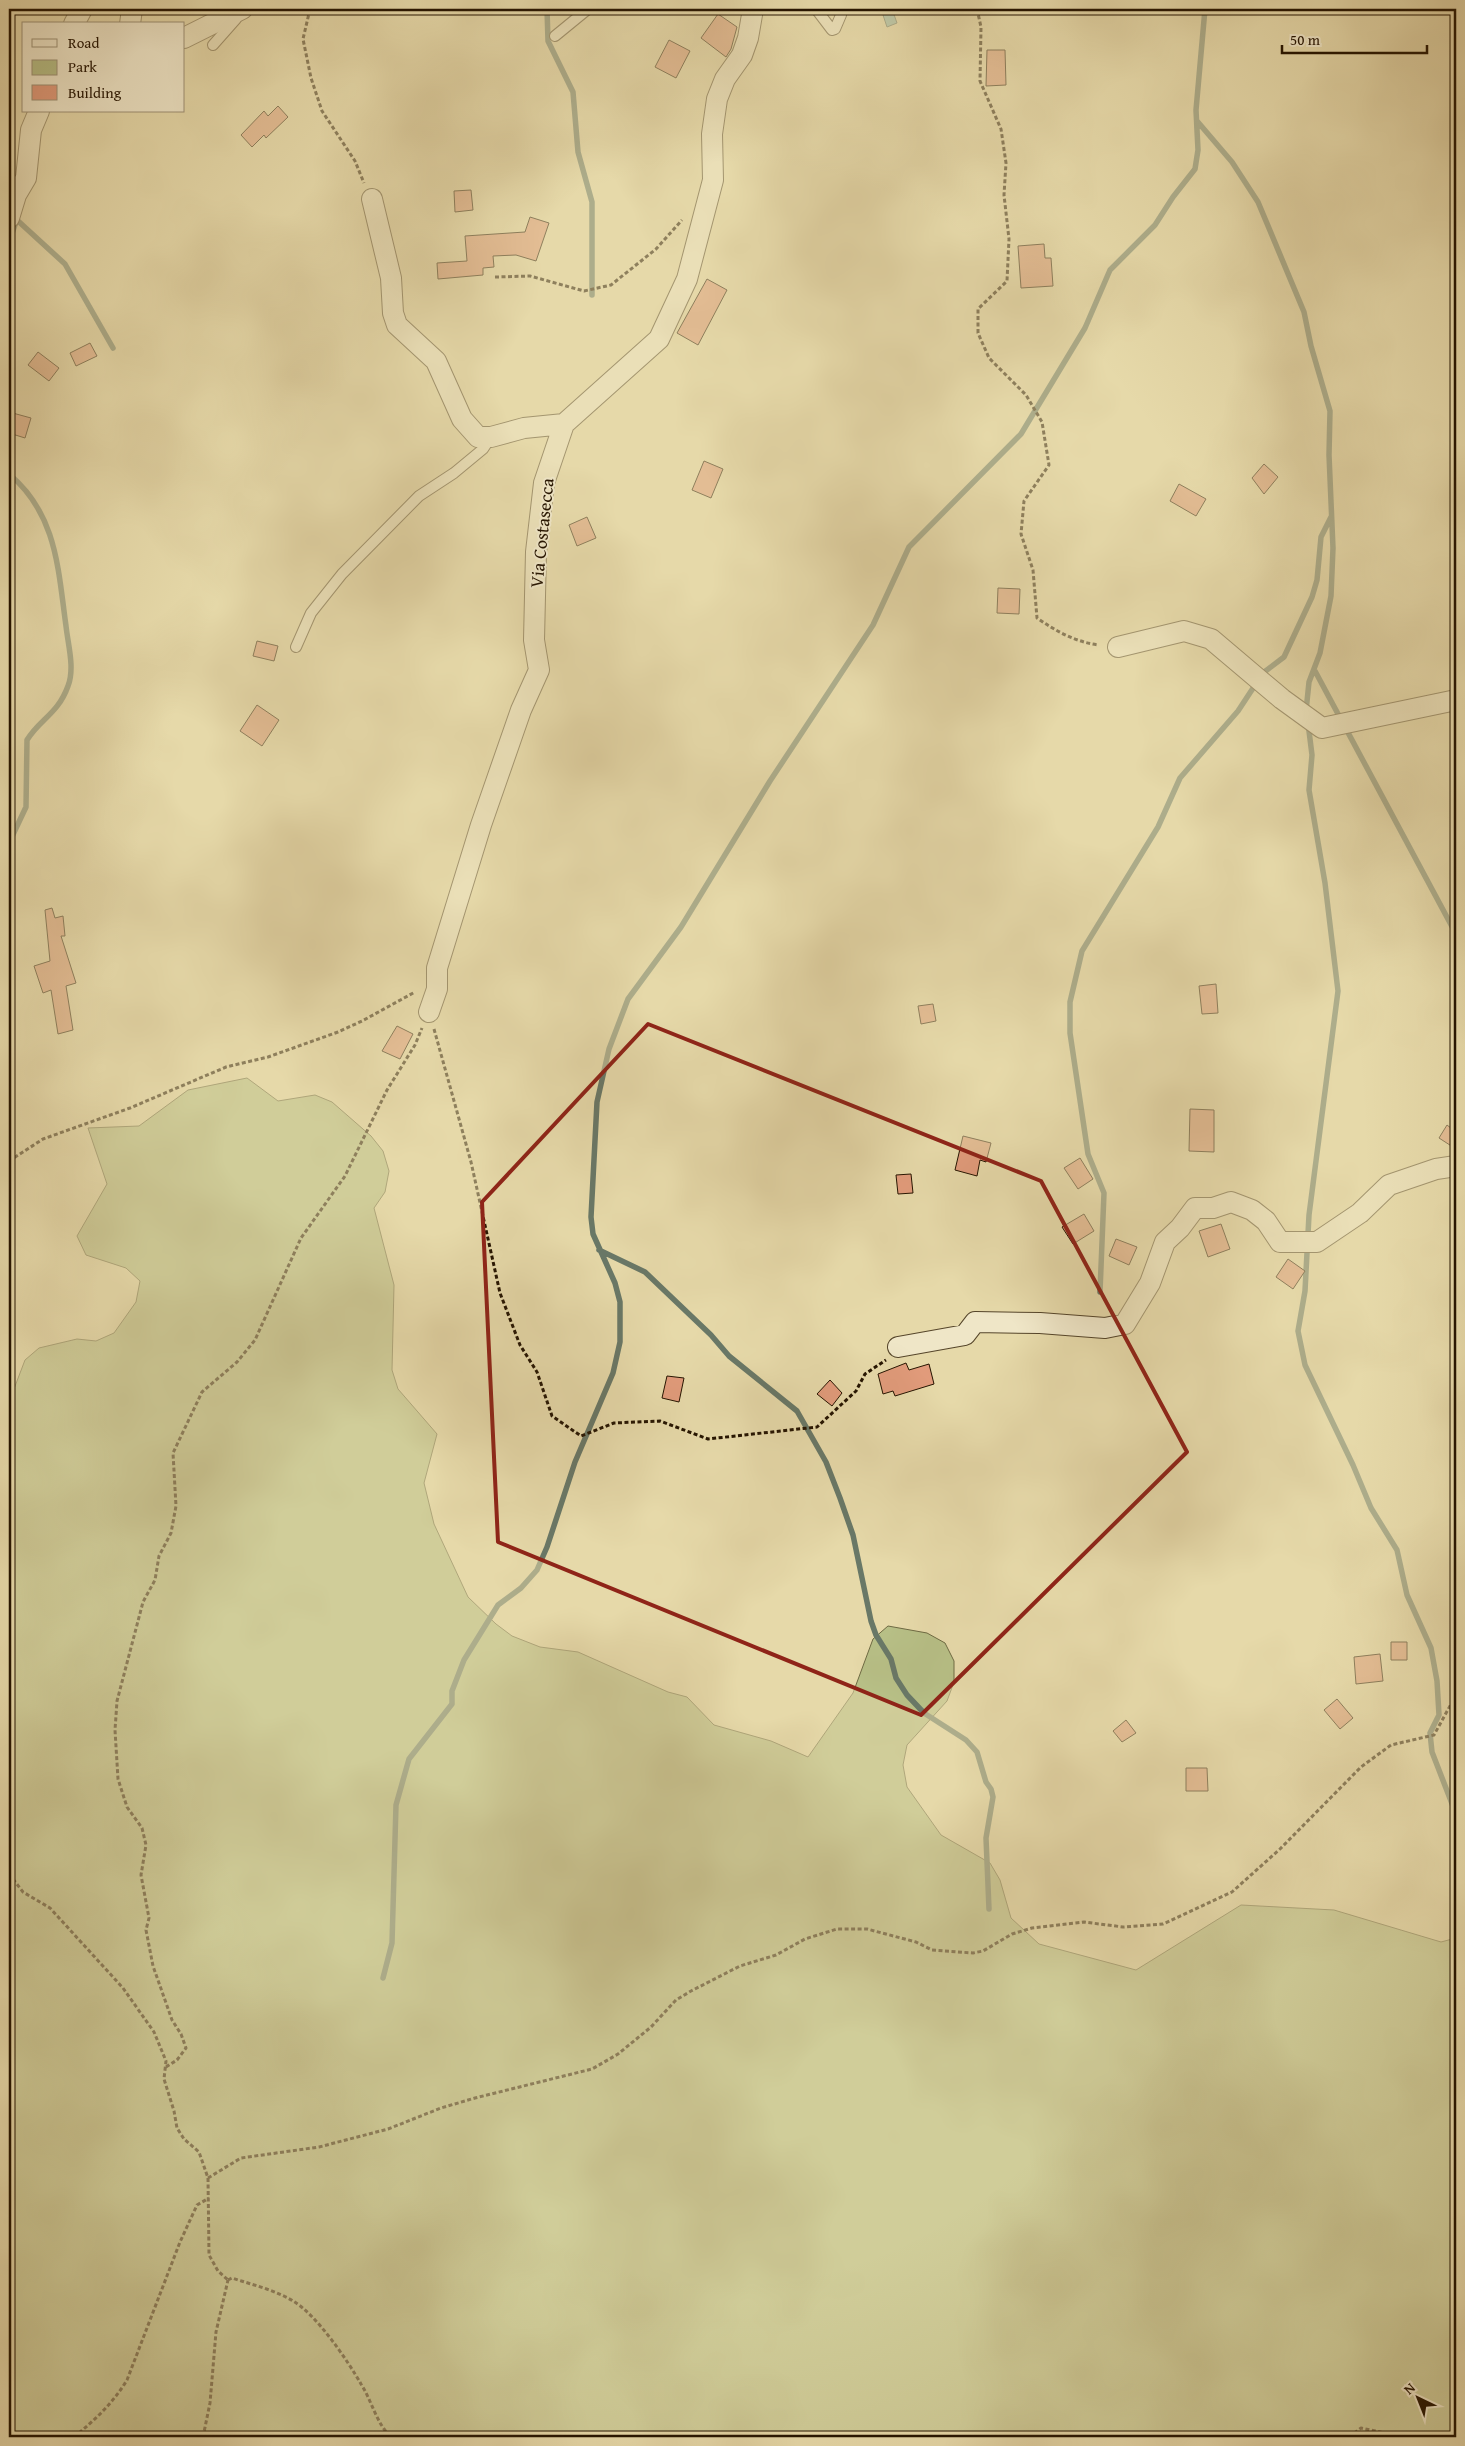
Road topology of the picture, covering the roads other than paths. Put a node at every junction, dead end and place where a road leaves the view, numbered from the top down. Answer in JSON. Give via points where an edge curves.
{"nodes":[{"id":1,"x":82,"y":9,"type":"edge"},
{"id":2,"x":132,"y":9,"type":"edge"},
{"id":3,"x":244,"y":9,"type":"edge"},
{"id":4,"x":588,"y":9,"type":"edge"},
{"id":5,"x":753,"y":9,"type":"edge"},
{"id":6,"x":816,"y":9,"type":"edge"},
{"id":7,"x":842,"y":15,"type":"dead end"},
{"id":8,"x":75,"y":22,"type":"edge"},
{"id":9,"x":130,"y":22,"type":"edge"},
{"id":10,"x":555,"y":36,"type":"dead end"},
{"id":11,"x":185,"y":38,"type":"edge"},
{"id":12,"x":213,"y":45,"type":"dead end"},
{"id":13,"x":39,"y":112,"type":"edge"},
{"id":14,"x":12,"y":195,"type":"edge"},
{"id":15,"x":372,"y":200,"type":"road end"},
{"id":16,"x":9,"y":218,"type":"edge"},
{"id":17,"x":564,"y":424,"type":"junction"},
{"id":18,"x":491,"y":437,"type":"junction"},
{"id":19,"x":296,"y":647,"type":"dead end"},
{"id":20,"x":1118,"y":647,"type":"road end"},
{"id":21,"x":1456,"y":700,"type":"edge"},
{"id":22,"x":428,"y":1012,"type":"road end"},
{"id":23,"x":1456,"y":1166,"type":"edge"},
{"id":24,"x":898,"y":1347,"type":"road end"}],
"edges":[{"from":1,"to":8,"type":"street"},
{"from":2,"to":9,"type":"street"},
{"from":3,"to":11,"type":"street"},
{"from":3,"to":12,"type":"lane"},
{"from":4,"to":10,"type":"lane"},
{"from":5,"to":17,"type":"street","name":"Via Costasecca","via":[[742,56],[725,79],[717,99],[712,134],[713,180],[687,279],[659,339]]},
{"from":6,"to":7,"type":"lane","via":[[832,30]]},
{"from":13,"to":14,"type":"street","via":[[31,130],[26,178]]},
{"from":14,"to":16,"type":"street"},
{"from":15,"to":18,"type":"street","via":[[392,278],[393,313],[397,325],[436,361],[468,428],[478,437]]},
{"from":17,"to":18,"type":"street","via":[[524,428]]},
{"from":17,"to":22,"type":"street","name":"Via Costasecca","via":[[544,483],[536,552],[534,640],[539,670],[521,710],[478,834],[437,968],[437,989]]},
{"from":18,"to":19,"type":"lane","via":[[484,449],[419,496],[342,574],[311,613]]},
{"from":20,"to":21,"type":"street","via":[[1184,631],[1211,639],[1322,728]]},
{"from":23,"to":24,"type":"street","via":[[1436,1168],[1389,1185],[1360,1213],[1317,1242],[1280,1242],[1266,1221],[1252,1210],[1231,1202],[1213,1208],[1195,1208],[1165,1242],[1150,1283],[1126,1324],[1105,1328],[975,1322],[965,1335]]}]}
